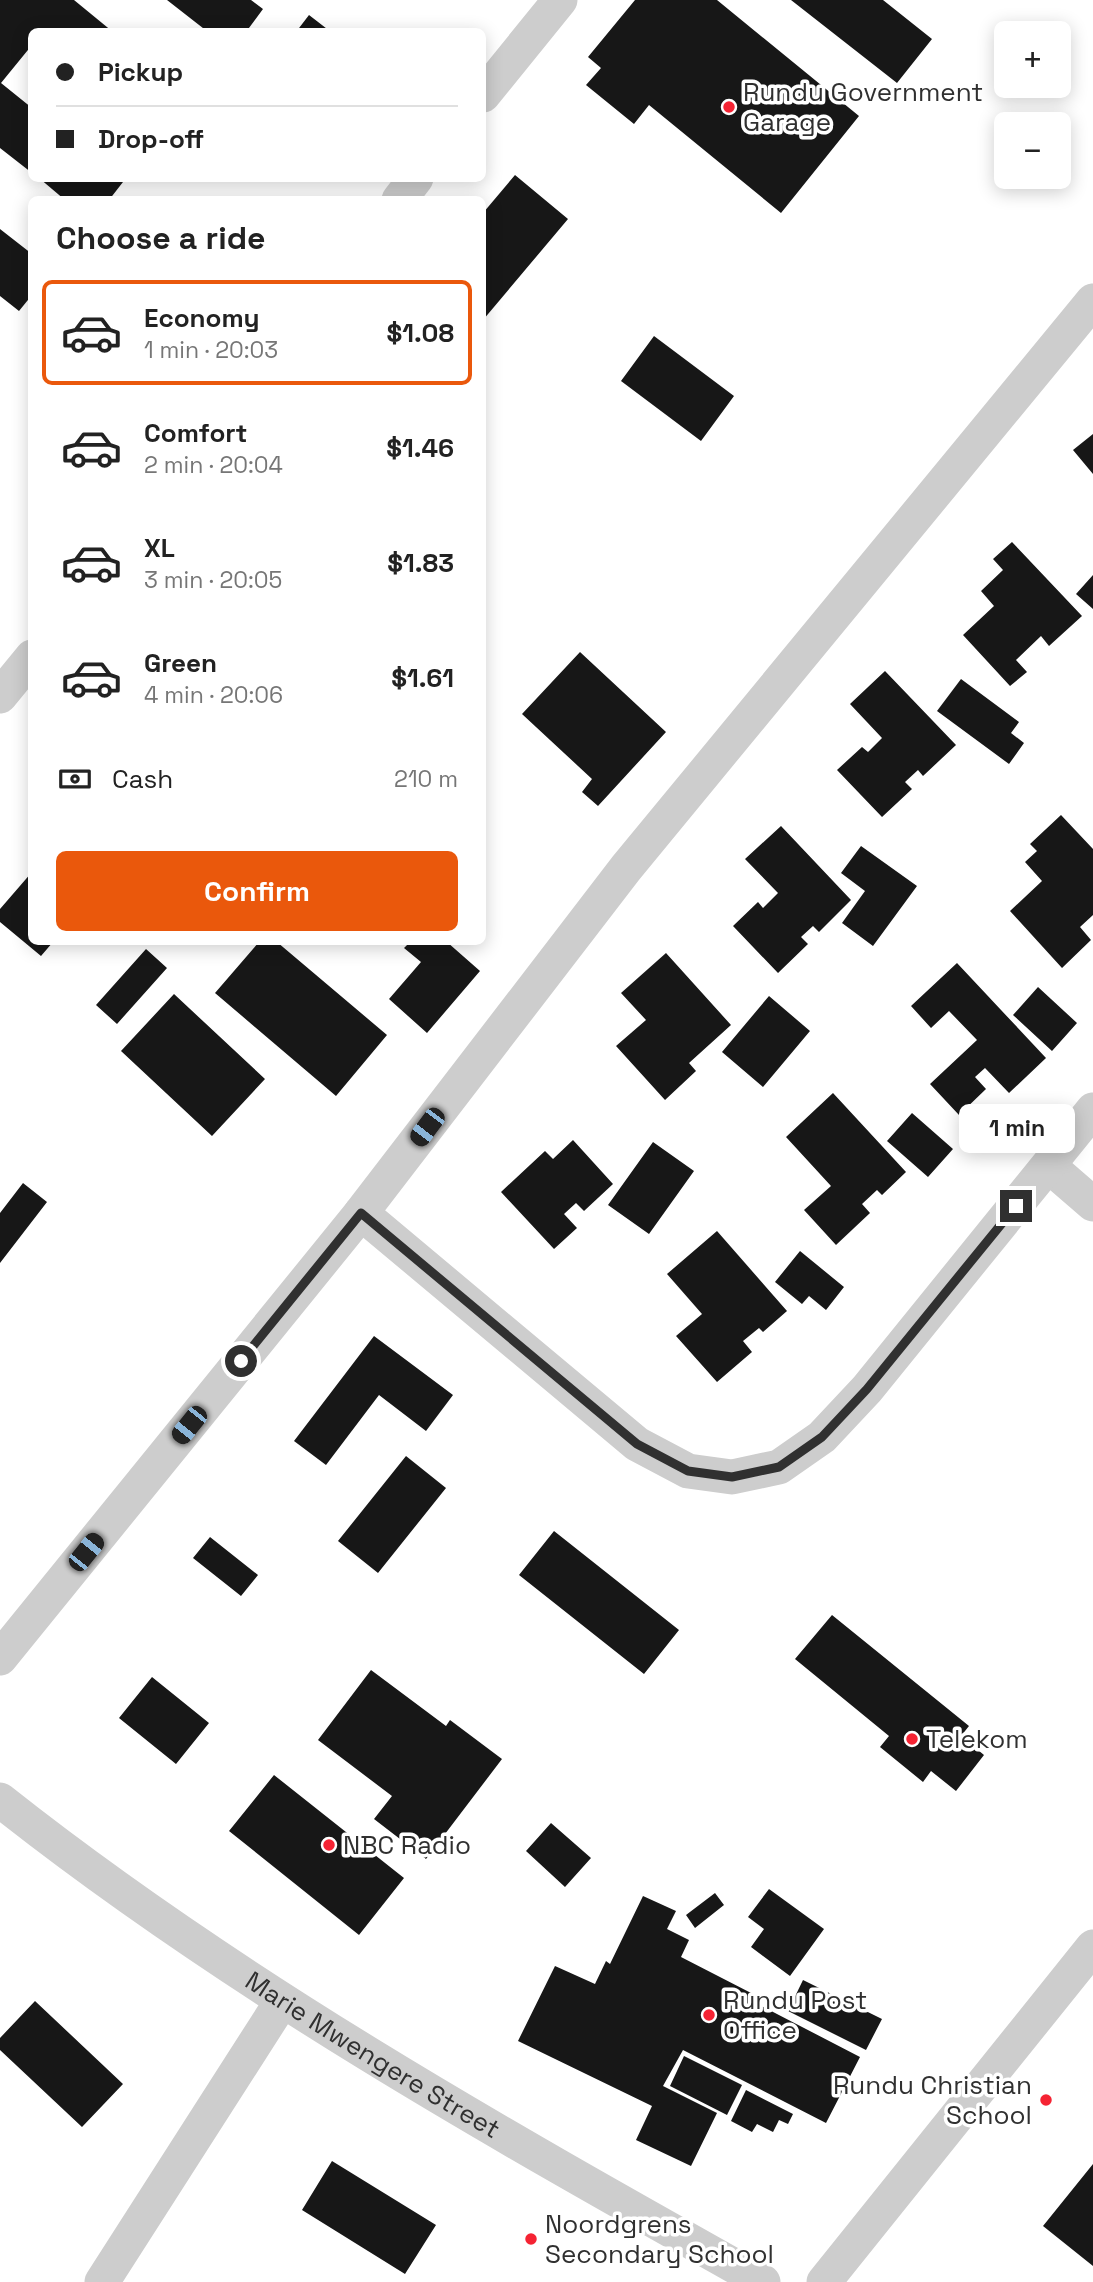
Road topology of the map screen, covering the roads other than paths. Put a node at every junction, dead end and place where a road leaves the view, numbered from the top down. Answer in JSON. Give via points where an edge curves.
{"nodes":[{"id":1,"x":560,"y":0,"type":"edge"},
{"id":2,"x":486,"y":91,"type":"edge"},
{"id":3,"x":413,"y":182,"type":"edge"},
{"id":4,"x":402,"y":196,"type":"edge"},
{"id":5,"x":1093,"y":301,"type":"edge"},
{"id":6,"x":28,"y":662,"type":"edge"},
{"id":7,"x":0,"y":696,"type":"edge"},
{"id":8,"x":1093,"y":1110,"type":"edge"},
{"id":9,"x":1049,"y":1166,"type":"junction"},
{"id":10,"x":1093,"y":1204,"type":"edge"},
{"id":11,"x":361,"y":1213,"type":"junction"},
{"id":12,"x":0,"y":1658,"type":"edge"},
{"id":13,"x":0,"y":1800,"type":"edge"},
{"id":14,"x":1093,"y":1947,"type":"edge"},
{"id":15,"x":282,"y":2001,"type":"junction"},
{"id":16,"x":102,"y":2282,"type":"edge"},
{"id":17,"x":763,"y":2282,"type":"edge"},
{"id":18,"x":824,"y":2282,"type":"edge"}],
"edges":[{"from":1,"to":2,"type":"street"},
{"from":3,"to":4,"type":"street"},
{"from":5,"to":11,"type":"street","via":[[625,868]]},
{"from":6,"to":7,"type":"street"},
{"from":8,"to":9,"type":"street"},
{"from":9,"to":10,"type":"street"},
{"from":9,"to":11,"type":"street","via":[[867,1389],[822,1437],[779,1467],[732,1477],[688,1471],[637,1444]]},
{"from":11,"to":12,"type":"street"},
{"from":13,"to":15,"type":"street","name":"Marie Mwengere Street"},
{"from":14,"to":18,"type":"street"},
{"from":15,"to":16,"type":"street"},
{"from":15,"to":17,"type":"street","name":"Marie Mwengere Street"}]}
